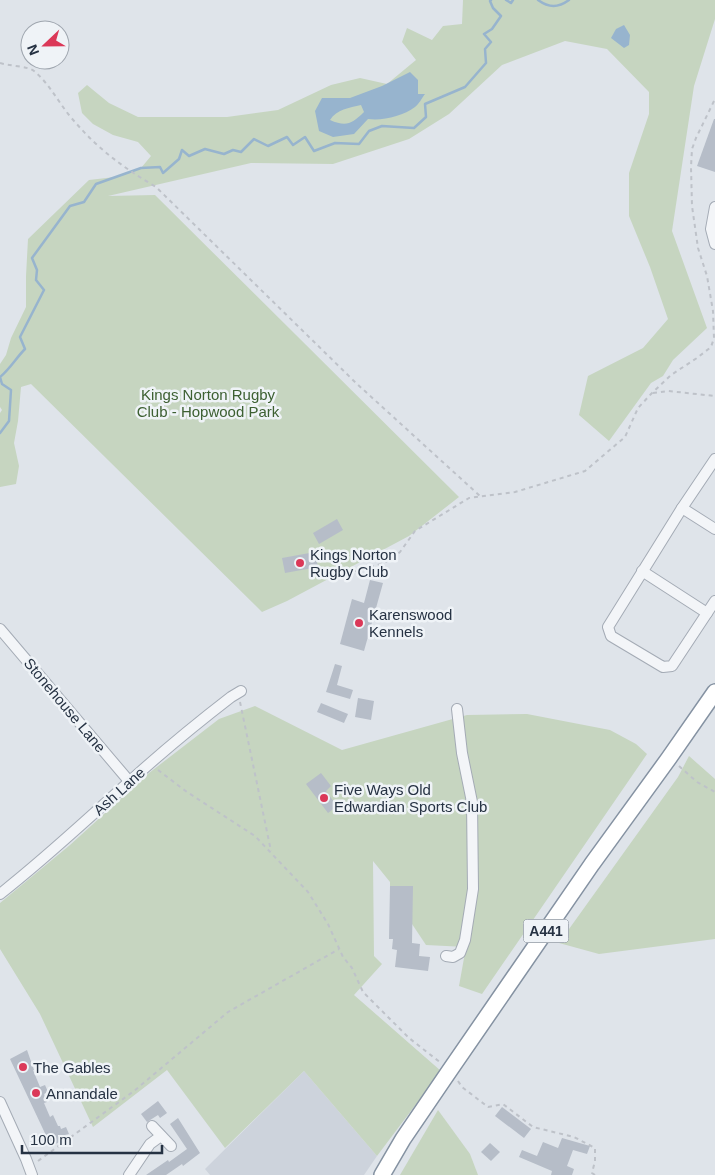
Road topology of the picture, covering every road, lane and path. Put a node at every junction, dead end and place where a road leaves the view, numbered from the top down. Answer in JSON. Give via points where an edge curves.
{"nodes":[{"id":1,"x":0,"y":63,"type":"edge"},
{"id":2,"x":715,"y":99,"type":"edge"},
{"id":3,"x":715,"y":207,"type":"edge"},
{"id":4,"x":715,"y":244,"type":"edge"},
{"id":5,"x":651,"y":394,"type":"junction"},
{"id":6,"x":715,"y":396,"type":"edge"},
{"id":7,"x":715,"y":459,"type":"edge"},
{"id":8,"x":480,"y":496,"type":"junction"},
{"id":9,"x":682,"y":508,"type":"junction"},
{"id":10,"x":715,"y":529,"type":"edge"},
{"id":11,"x":642,"y":572,"type":"junction"},
{"id":12,"x":315,"y":576,"type":"dead end"},
{"id":13,"x":715,"y":600,"type":"edge"},
{"id":14,"x":707,"y":613,"type":"junction"},
{"id":15,"x":0,"y":629,"type":"edge"},
{"id":16,"x":241,"y":691,"type":"joint"},
{"id":17,"x":715,"y":692,"type":"edge"},
{"id":18,"x":456,"y":709,"type":"dead end"},
{"id":19,"x":669,"y":758,"type":"junction"},
{"id":20,"x":151,"y":763,"type":"junction"},
{"id":21,"x":129,"y":781,"type":"junction"},
{"id":22,"x":715,"y":792,"type":"edge"},
{"id":23,"x":271,"y":854,"type":"junction"},
{"id":24,"x":0,"y":894,"type":"edge"},
{"id":25,"x":340,"y":949,"type":"junction"},
{"id":26,"x":446,"y":956,"type":"dead end"},
{"id":27,"x":450,"y":1070,"type":"junction"},
{"id":28,"x":0,"y":1102,"type":"edge"},
{"id":29,"x":152,"y":1126,"type":"dead end"},
{"id":30,"x":161,"y":1136,"type":"junction"},
{"id":31,"x":171,"y":1146,"type":"dead end"},
{"id":32,"x":30,"y":1172,"type":"edge"},
{"id":33,"x":382,"y":1174,"type":"edge"},
{"id":34,"x":129,"y":1175,"type":"edge"},
{"id":35,"x":595,"y":1175,"type":"edge"}],
"edges":[{"from":1,"to":8,"type":"path","via":[[32,69],[90,139],[122,167],[156,187],[356,383]]},
{"from":2,"to":5,"type":"path","via":[[692,149],[691,167],[692,206],[713,311],[714,338],[707,351],[671,375]]},
{"from":3,"to":4,"type":"street","via":[[711,229]]},
{"from":5,"to":6,"type":"path","via":[[668,391]]},
{"from":5,"to":8,"type":"path","via":[[638,408],[625,437],[586,471],[515,492]]},
{"from":7,"to":9,"type":"street"},
{"from":8,"to":12,"type":"path","via":[[454,506],[415,531],[400,552],[379,566]]},
{"from":9,"to":10,"type":"street"},
{"from":9,"to":11,"type":"street"},
{"from":11,"to":14,"type":"street"},
{"from":11,"to":14,"type":"street","via":[[608,627],[611,636],[663,668],[672,666]]},
{"from":13,"to":14,"type":"street"},
{"from":15,"to":21,"type":"street","name":"Stonehouse Lane"},
{"from":16,"to":20,"type":"street","name":"Ash Lane","via":[[208,714]]},
{"from":16,"to":23,"type":"path","via":[[240,707]]},
{"from":17,"to":19,"type":"highway","number":"A441"},
{"from":18,"to":26,"type":"street","via":[[472,802],[473,889],[460,953]]},
{"from":19,"to":22,"type":"path","via":[[697,782]]},
{"from":19,"to":27,"type":"highway","number":"A441"},
{"from":20,"to":21,"type":"street","name":"Ash Lane"},
{"from":20,"to":23,"type":"path","via":[[187,792],[255,836]]},
{"from":21,"to":24,"type":"street","name":"Ash Lane"},
{"from":23,"to":25,"type":"path","via":[[308,892]]},
{"from":25,"to":27,"type":"path","via":[[363,992],[410,1038]]},
{"from":25,"to":32,"type":"path","via":[[228,1012]]},
{"from":27,"to":33,"type":"highway","number":"A441"},
{"from":27,"to":35,"type":"path","via":[[462,1087],[488,1107],[503,1104],[533,1127],[574,1137],[595,1148],[592,1173]]},
{"from":28,"to":32,"type":"street"},
{"from":29,"to":30,"type":"street"},
{"from":30,"to":31,"type":"street"},
{"from":30,"to":34,"type":"street","via":[[150,1144]]}]}
